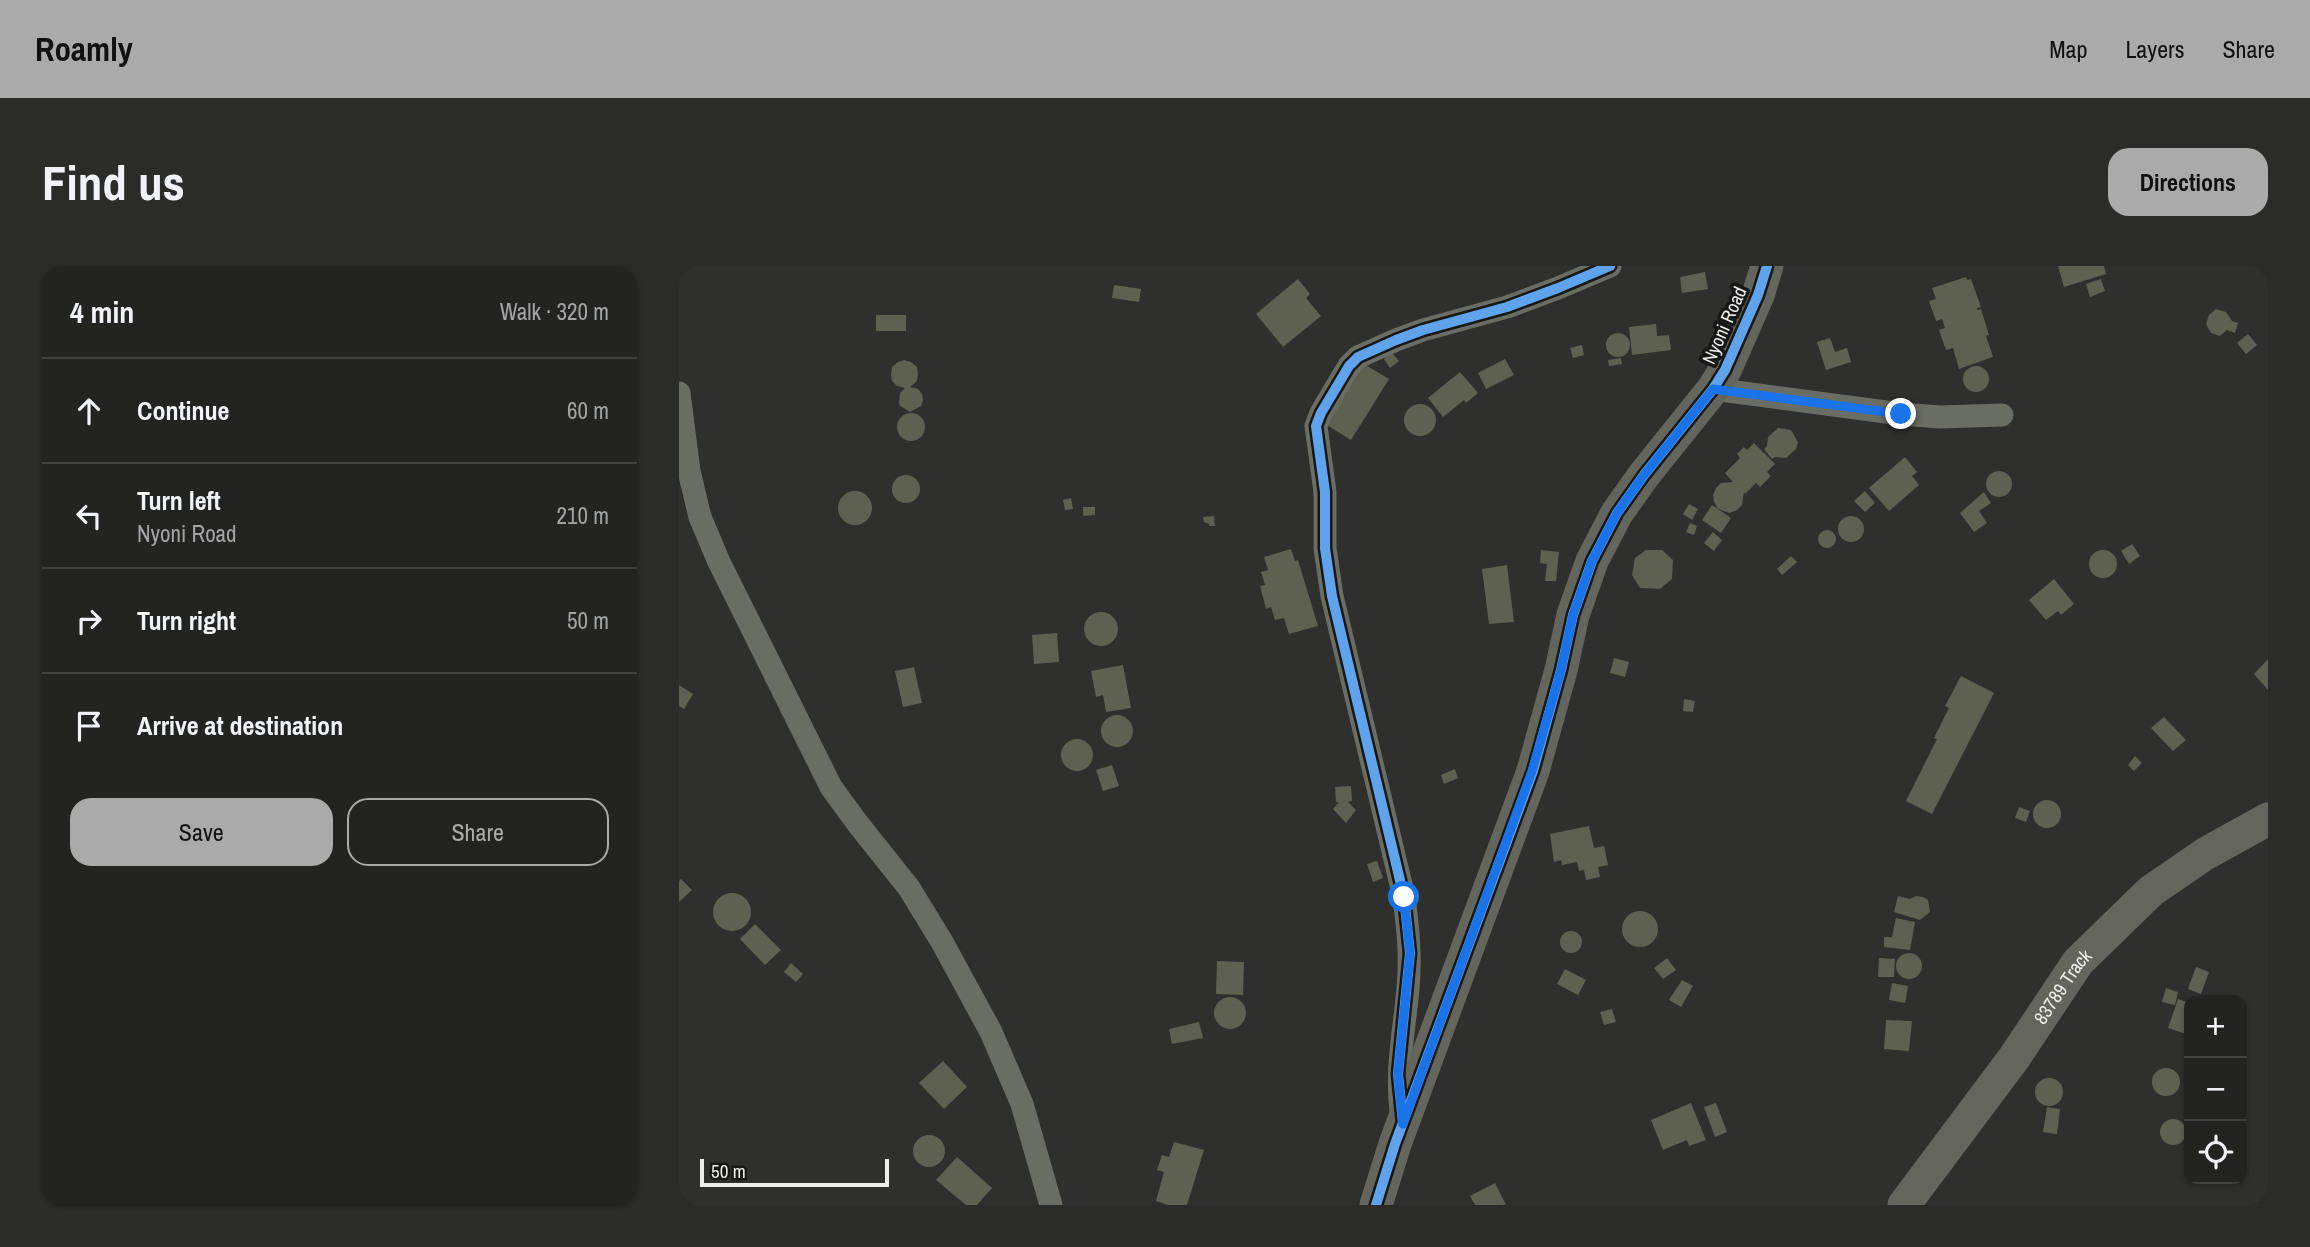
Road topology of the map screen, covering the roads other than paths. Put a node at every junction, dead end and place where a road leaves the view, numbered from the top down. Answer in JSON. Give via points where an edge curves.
{"nodes":[{"id":1,"x":1610,"y":266,"type":"edge"},
{"id":2,"x":1767,"y":266,"type":"edge"},
{"id":3,"x":1713,"y":389,"type":"junction"},
{"id":4,"x":679,"y":393,"type":"edge"},
{"id":5,"x":2001,"y":415,"type":"dead end"},
{"id":6,"x":2268,"y":819,"type":"edge"},
{"id":7,"x":1403,"y":1124,"type":"junction"},
{"id":8,"x":1051,"y":1205,"type":"edge"},
{"id":9,"x":1376,"y":1205,"type":"edge"},
{"id":10,"x":1904,"y":1205,"type":"edge"}],
"edges":[{"from":1,"to":7,"type":"street","via":[[1507,307],[1423,330],[1359,357],[1349,366],[1317,426],[1332,596],[1409,929],[1408,989],[1398,1074]]},
{"from":2,"to":3,"type":"street","name":"Nyoni Road"},
{"from":3,"to":5,"type":"street","via":[[1901,414]]},
{"from":3,"to":7,"type":"street","name":"Nyoni Road","via":[[1617,513],[1592,561],[1532,771]]},
{"from":4,"to":8,"type":"street","via":[[689,471],[700,517],[719,562],[831,787],[909,888],[991,1032],[1022,1104]]},
{"from":6,"to":10,"type":"street","name":"83789 Track","via":[[2151,891],[2078,961],[2014,1058]]},
{"from":7,"to":9,"type":"street","name":"Nyoni Road"}]}
